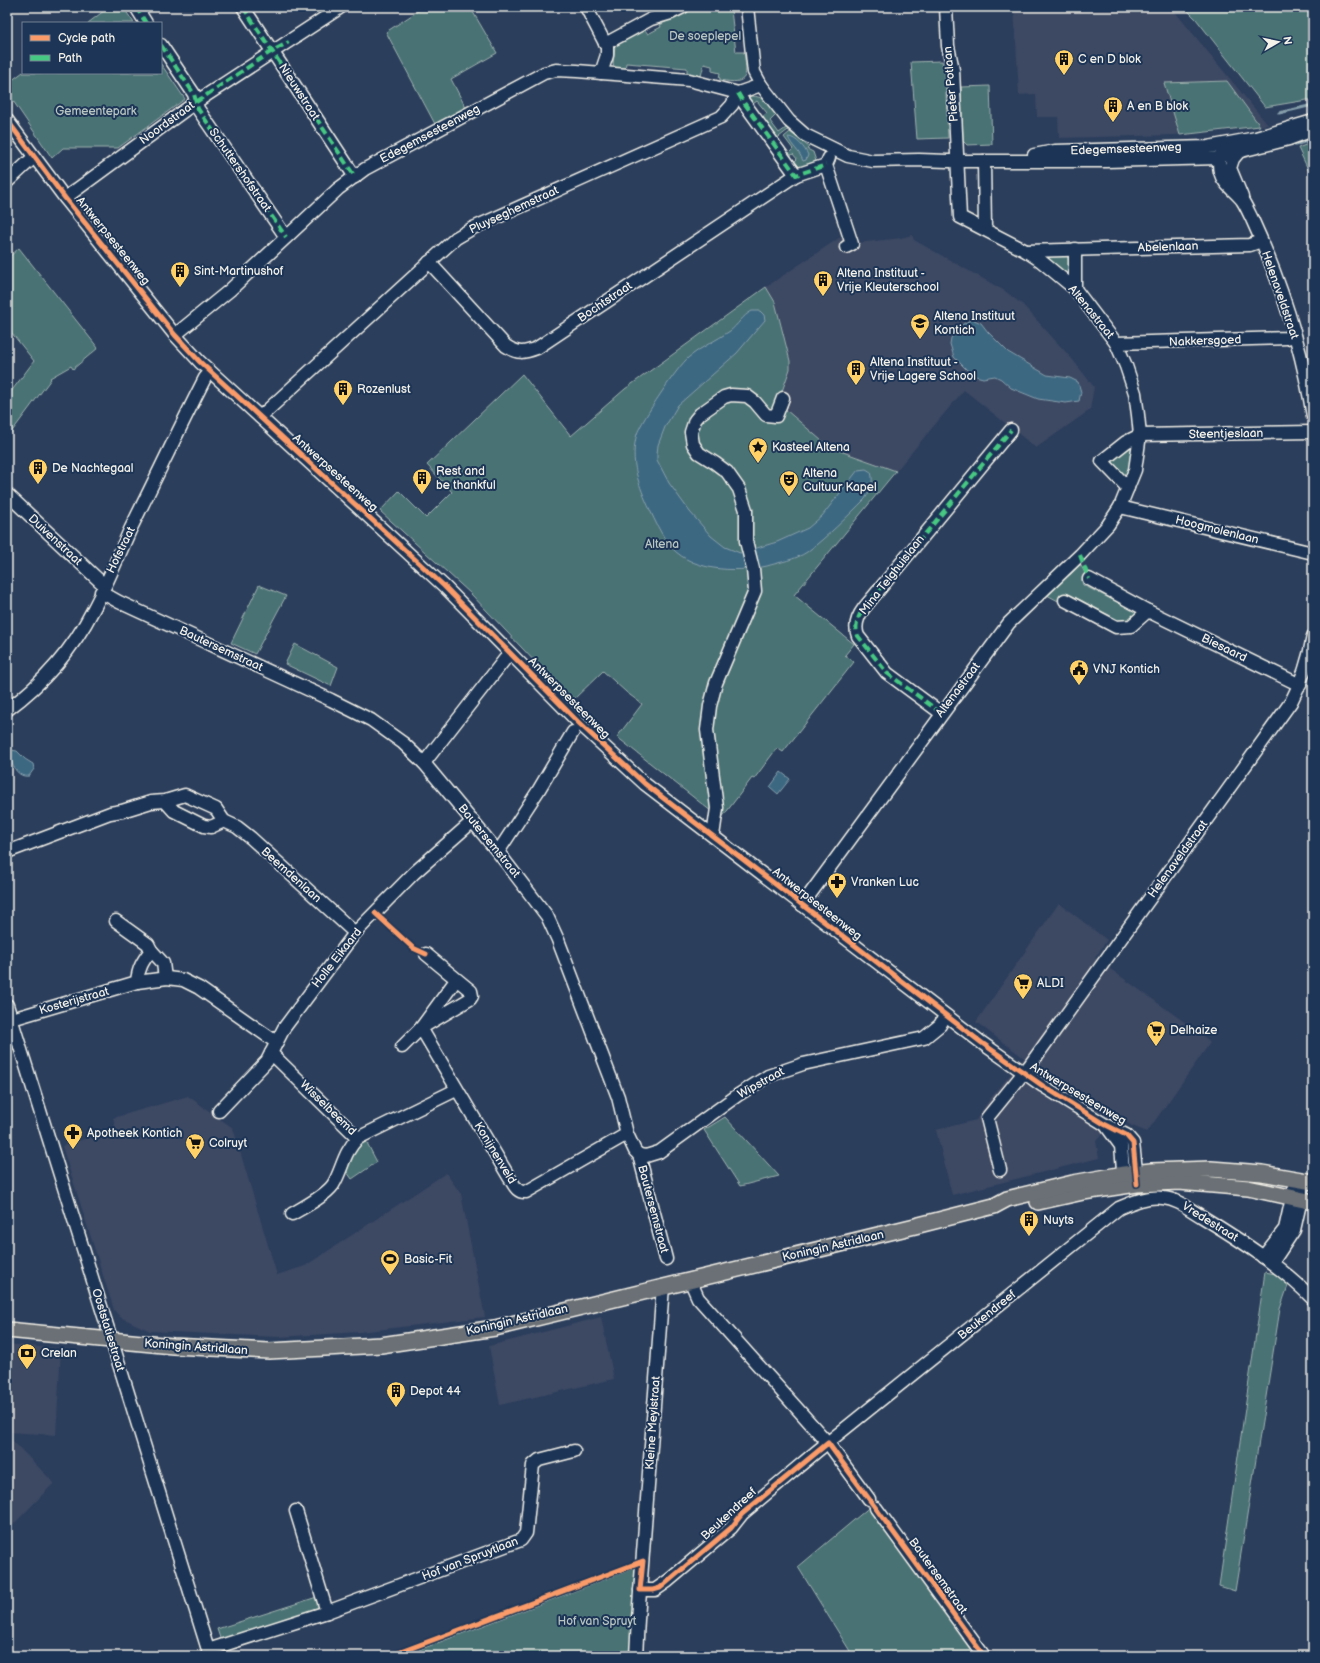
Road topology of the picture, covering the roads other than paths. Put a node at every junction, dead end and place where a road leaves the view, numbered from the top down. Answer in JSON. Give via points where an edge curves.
{"nodes":[{"id":1,"x":136,"y":7,"type":"edge"},
{"id":2,"x":243,"y":7,"type":"edge"},
{"id":3,"x":341,"y":7,"type":"edge"},
{"id":4,"x":586,"y":7,"type":"edge"},
{"id":5,"x":683,"y":7,"type":"edge"},
{"id":6,"x":746,"y":7,"type":"edge"},
{"id":7,"x":946,"y":7,"type":"edge"},
{"id":8,"x":145,"y":22,"type":"edge"},
{"id":9,"x":605,"y":44,"type":"junction"},
{"id":10,"x":162,"y":46,"type":"edge"},
{"id":11,"x":272,"y":51,"type":"junction"},
{"id":12,"x":601,"y":73,"type":"junction"},
{"id":13,"x":761,"y":85,"type":"junction"},
{"id":14,"x":738,"y":93,"type":"junction"},
{"id":15,"x":196,"y":102,"type":"junction"},
{"id":16,"x":7,"y":120,"type":"edge"},
{"id":17,"x":1313,"y":121,"type":"edge"},
{"id":18,"x":1313,"y":130,"type":"edge"},
{"id":19,"x":1272,"y":139,"type":"junction"},
{"id":20,"x":1236,"y":148,"type":"junction"},
{"id":21,"x":833,"y":150,"type":"junction"},
{"id":22,"x":34,"y":157,"type":"junction"},
{"id":23,"x":1219,"y":158,"type":"junction"},
{"id":24,"x":1020,"y":160,"type":"junction"},
{"id":25,"x":957,"y":161,"type":"junction"},
{"id":26,"x":984,"y":161,"type":"junction"},
{"id":27,"x":826,"y":165,"type":"junction"},
{"id":28,"x":796,"y":175,"type":"junction"},
{"id":29,"x":355,"y":177,"type":"junction"},
{"id":30,"x":7,"y":182,"type":"edge"},
{"id":31,"x":65,"y":198,"type":"junction"},
{"id":32,"x":1243,"y":201,"type":"junction"},
{"id":33,"x":985,"y":229,"type":"junction"},
{"id":34,"x":286,"y":237,"type":"junction"},
{"id":35,"x":1261,"y":242,"type":"junction"},
{"id":36,"x":846,"y":247,"type":"dead end"},
{"id":37,"x":1075,"y":249,"type":"junction"},
{"id":38,"x":1026,"y":251,"type":"junction"},
{"id":39,"x":430,"y":262,"type":"junction"},
{"id":40,"x":1075,"y":289,"type":"junction"},
{"id":41,"x":175,"y":335,"type":"junction"},
{"id":42,"x":1295,"y":336,"type":"junction"},
{"id":43,"x":1116,"y":344,"type":"junction"},
{"id":44,"x":210,"y":372,"type":"junction"},
{"id":45,"x":783,"y":398,"type":"dead end"},
{"id":46,"x":1313,"y":416,"type":"edge"},
{"id":47,"x":260,"y":417,"type":"junction"},
{"id":48,"x":1011,"y":430,"type":"dead end"},
{"id":49,"x":1313,"y":432,"type":"edge"},
{"id":50,"x":1140,"y":435,"type":"junction"},
{"id":51,"x":1128,"y":488,"type":"junction"},
{"id":52,"x":7,"y":494,"type":"edge"},
{"id":53,"x":1120,"y":507,"type":"junction"},
{"id":54,"x":1313,"y":554,"type":"edge"},
{"id":55,"x":1089,"y":579,"type":"dead end"},
{"id":56,"x":102,"y":589,"type":"junction"},
{"id":57,"x":1065,"y":600,"type":"dead end"},
{"id":58,"x":1148,"y":611,"type":"junction"},
{"id":59,"x":1313,"y":636,"type":"edge"},
{"id":60,"x":504,"y":659,"type":"dead end"},
{"id":61,"x":1300,"y":685,"type":"junction"},
{"id":62,"x":7,"y":710,"type":"edge"},
{"id":63,"x":941,"y":713,"type":"junction"},
{"id":64,"x":573,"y":732,"type":"dead end"},
{"id":65,"x":424,"y":763,"type":"junction"},
{"id":66,"x":165,"y":801,"type":"junction"},
{"id":67,"x":224,"y":821,"type":"junction"},
{"id":68,"x":473,"y":821,"type":"junction"},
{"id":69,"x":713,"y":836,"type":"junction"},
{"id":70,"x":7,"y":852,"type":"edge"},
{"id":71,"x":498,"y":852,"type":"junction"},
{"id":72,"x":802,"y":905,"type":"junction"},
{"id":73,"x":116,"y":921,"type":"dead end"},
{"id":74,"x":355,"y":933,"type":"junction"},
{"id":75,"x":151,"y":950,"type":"junction"},
{"id":76,"x":426,"y":954,"type":"dead end"},
{"id":77,"x":165,"y":978,"type":"junction"},
{"id":78,"x":456,"y":980,"type":"junction"},
{"id":79,"x":137,"y":982,"type":"junction"},
{"id":80,"x":7,"y":1005,"type":"edge"},
{"id":81,"x":12,"y":1019,"type":"junction"},
{"id":82,"x":943,"y":1020,"type":"junction"},
{"id":83,"x":421,"y":1028,"type":"junction"},
{"id":84,"x":274,"y":1047,"type":"junction"},
{"id":85,"x":402,"y":1047,"type":"dead end"},
{"id":86,"x":1024,"y":1073,"type":"junction"},
{"id":87,"x":456,"y":1090,"type":"junction"},
{"id":88,"x":219,"y":1111,"type":"dead end"},
{"id":89,"x":627,"y":1134,"type":"junction"},
{"id":90,"x":358,"y":1138,"type":"junction"},
{"id":91,"x":639,"y":1155,"type":"junction"},
{"id":92,"x":1000,"y":1170,"type":"dead end"},
{"id":93,"x":1130,"y":1179,"type":"junction"},
{"id":94,"x":1304,"y":1180,"type":"edge"},
{"id":95,"x":1153,"y":1198,"type":"joint"},
{"id":96,"x":1302,"y":1199,"type":"edge"},
{"id":97,"x":292,"y":1214,"type":"dead end"},
{"id":98,"x":666,"y":1259,"type":"dead end"},
{"id":99,"x":1267,"y":1260,"type":"junction"},
{"id":100,"x":690,"y":1280,"type":"junction"},
{"id":101,"x":663,"y":1286,"type":"junction"},
{"id":102,"x":1313,"y":1299,"type":"edge"},
{"id":103,"x":7,"y":1330,"type":"edge"},
{"id":104,"x":112,"y":1341,"type":"junction"},
{"id":105,"x":828,"y":1443,"type":"junction"},
{"id":106,"x":574,"y":1451,"type":"dead end"},
{"id":107,"x":296,"y":1511,"type":"dead end"},
{"id":108,"x":640,"y":1590,"type":"junction"},
{"id":109,"x":327,"y":1612,"type":"junction"},
{"id":110,"x":209,"y":1653,"type":"edge"},
{"id":111,"x":636,"y":1656,"type":"edge"},
{"id":112,"x":984,"y":1656,"type":"edge"}],
"edges":[{"from":1,"to":8,"type":"street"},
{"from":2,"to":11,"type":"street","name":"Nieuwstraat"},
{"from":3,"to":11,"type":"street","name":"Noordstraat"},
{"from":4,"to":9,"type":"street"},
{"from":5,"to":9,"type":"street","via":[[671,14],[651,19]]},
{"from":6,"to":13,"type":"street","name":"Edegemsesteenweg","via":[[754,72]]},
{"from":7,"to":25,"type":"street","name":"Pieter Potlaan","via":[[948,46],[953,70]]},
{"from":9,"to":12,"type":"street","via":[[607,55]]},
{"from":10,"to":15,"type":"street","name":"Schuttershofstraat","via":[[194,94]]},
{"from":11,"to":15,"type":"street","name":"Noordstraat"},
{"from":11,"to":29,"type":"street","name":"Nieuwstraat"},
{"from":12,"to":14,"type":"street","name":"Edegemsesteenweg","via":[[689,80]]},
{"from":12,"to":29,"type":"street","name":"Edegemsesteenweg","via":[[556,70],[544,73],[370,166]]},
{"from":13,"to":14,"type":"street"},
{"from":13,"to":21,"type":"street","name":"Edegemsesteenweg","via":[[789,121],[805,135]]},
{"from":14,"to":28,"type":"street"},
{"from":14,"to":39,"type":"street","name":"Pluyseghemstraat","via":[[732,105],[721,117],[473,228],[456,238]]},
{"from":15,"to":31,"type":"street","name":"Noordstraat"},
{"from":15,"to":34,"type":"street","name":"Schuttershofstraat","via":[[198,109]]},
{"from":16,"to":22,"type":"street","name":"Antwerpsesteenweg"},
{"from":17,"to":19,"type":"street","name":"Edegemsesteenweg"},
{"from":18,"to":19,"type":"street","name":"Edegemsesteenweg"},
{"from":19,"to":20,"type":"street","name":"Edegemsesteenweg"},
{"from":20,"to":23,"type":"street","name":"Edegemsesteenweg","via":[[1221,151]]},
{"from":20,"to":24,"type":"street","name":"Edegemsesteenweg","via":[[1055,151],[1039,153]]},
{"from":20,"to":32,"type":"street","name":"Helenaveldstraat","via":[[1230,168],[1242,193]]},
{"from":21,"to":25,"type":"street","name":"Edegemsesteenweg","via":[[868,161]]},
{"from":21,"to":27,"type":"street"},
{"from":22,"to":30,"type":"street"},
{"from":22,"to":31,"type":"street","name":"Antwerpsesteenweg"},
{"from":23,"to":24,"type":"street","name":"Edegemsesteenweg"},
{"from":23,"to":32,"type":"street","name":"Helenaveldstraat","via":[[1221,173]]},
{"from":24,"to":26,"type":"street","name":"Edegemsesteenweg"},
{"from":25,"to":26,"type":"street","name":"Edegemsesteenweg"},
{"from":25,"to":33,"type":"street","name":"Altenastraat","via":[[960,217]]},
{"from":26,"to":33,"type":"street"},
{"from":27,"to":28,"type":"street"},
{"from":27,"to":36,"type":"street","via":[[852,244]]},
{"from":28,"to":39,"type":"street","name":"Bochtstraat","via":[[537,348],[526,352],[519,353],[506,346]]},
{"from":29,"to":34,"type":"street","name":"Edegemsesteenweg","via":[[338,189]]},
{"from":31,"to":41,"type":"street","name":"Antwerpsesteenweg"},
{"from":32,"to":35,"type":"street","name":"Helenaveldstraat"},
{"from":33,"to":38,"type":"street","name":"Altenastraat"},
{"from":34,"to":41,"type":"street","name":"Edegemsesteenweg","via":[[230,290]]},
{"from":35,"to":37,"type":"street","name":"Abelenlaan","via":[[1250,245]]},
{"from":35,"to":42,"type":"street","name":"Helenaveldstraat","via":[[1281,290]]},
{"from":37,"to":38,"type":"street","name":"Abelenlaan"},
{"from":37,"to":40,"type":"street"},
{"from":38,"to":40,"type":"street","name":"Altenastraat"},
{"from":39,"to":47,"type":"street","name":"Pluyseghemstraat"},
{"from":40,"to":43,"type":"street","name":"Altenastraat"},
{"from":41,"to":44,"type":"street","name":"Antwerpsesteenweg"},
{"from":42,"to":43,"type":"street","name":"Nakkersgoed"},
{"from":42,"to":46,"type":"street","name":"Helenaveldstraat","via":[[1309,388]]},
{"from":43,"to":50,"type":"street","name":"Altenastraat","via":[[1135,393]]},
{"from":44,"to":47,"type":"street","name":"Antwerpsesteenweg"},
{"from":44,"to":56,"type":"street","name":"Hofstraat"},
{"from":45,"to":69,"type":"street","via":[[776,416],[766,415],[756,402],[747,396],[736,394],[724,397],[700,414],[692,425],[691,438],[695,449],[727,472],[739,489],[746,510],[747,551],[755,591],[716,683],[710,706],[707,730],[718,808]]},
{"from":47,"to":69,"type":"street","name":"Antwerpsesteenweg","via":[[444,586],[580,724],[644,784]]},
{"from":48,"to":63,"type":"street","name":"Mina Telghuislaan","via":[[864,608],[857,621],[858,636],[887,672]]},
{"from":49,"to":50,"type":"street","name":"Steentjeslaan"},
{"from":50,"to":51,"type":"street","name":"Altenastraat"},
{"from":50,"to":51,"type":"street","via":[[1126,442],[1102,461]]},
{"from":51,"to":53,"type":"street","name":"Altenastraat"},
{"from":52,"to":56,"type":"street","name":"Duivenstraat"},
{"from":53,"to":54,"type":"street","name":"Hoogmolenlaan"},
{"from":53,"to":63,"type":"street","name":"Altenastraat","via":[[1085,551],[1008,622]]},
{"from":55,"to":58,"type":"street","name":"Biesaard"},
{"from":56,"to":62,"type":"street","name":"Hofstraat","via":[[93,610],[69,649],[52,669]]},
{"from":56,"to":65,"type":"street","name":"Bautersemstraat","via":[[119,602],[371,720]]},
{"from":57,"to":58,"type":"street","via":[[1116,627],[1131,626]]},
{"from":58,"to":61,"type":"street","name":"Biesaard"},
{"from":59,"to":61,"type":"street","name":"Helenaveldstraat","via":[[1310,656]]},
{"from":60,"to":65,"type":"street"},
{"from":61,"to":86,"type":"street","name":"Helenaveldstraat","via":[[1291,702]]},
{"from":63,"to":72,"type":"street","name":"Altenastraat"},
{"from":64,"to":71,"type":"street"},
{"from":65,"to":68,"type":"street","name":"Bautersemstraat"},
{"from":66,"to":67,"type":"street","via":[[174,811],[204,826],[211,827]]},
{"from":66,"to":67,"type":"street","name":"Beemdenlaan","via":[[181,795],[188,796],[216,809]]},
{"from":66,"to":70,"type":"street","name":"Beemdenlaan","via":[[110,812]]},
{"from":67,"to":74,"type":"street","name":"Beemdenlaan","via":[[251,838]]},
{"from":68,"to":71,"type":"street","name":"Bautersemstraat"},
{"from":68,"to":74,"type":"street","name":"Holle Eikaard","via":[[414,873]]},
{"from":69,"to":72,"type":"street","name":"Antwerpsesteenweg"},
{"from":71,"to":89,"type":"street","name":"Bautersemstraat","via":[[539,904],[552,927],[618,1097]]},
{"from":72,"to":82,"type":"street","name":"Antwerpsesteenweg"},
{"from":73,"to":75,"type":"street","via":[[148,944]]},
{"from":74,"to":84,"type":"street","name":"Holle Eikaard","via":[[284,1028]]},
{"from":75,"to":77,"type":"street","via":[[163,963]]},
{"from":75,"to":79,"type":"street","via":[[141,964]]},
{"from":76,"to":78,"type":"street"},
{"from":77,"to":79,"type":"street","name":"Kosterijstraat"},
{"from":77,"to":84,"type":"street","name":"Kosterijstraat","via":[[183,980],[199,988]]},
{"from":78,"to":83,"type":"street"},
{"from":78,"to":83,"type":"street","via":[[471,991],[470,999]]},
{"from":79,"to":81,"type":"street","name":"Kosterijstraat"},
{"from":80,"to":81,"type":"street","name":"Ooststatiestraat"},
{"from":81,"to":104,"type":"street","name":"Ooststatiestraat"},
{"from":82,"to":86,"type":"street","name":"Antwerpsesteenweg"},
{"from":82,"to":91,"type":"street","name":"Wipstraat","via":[[924,1038],[803,1064],[768,1076],[659,1152],[646,1156]]},
{"from":83,"to":85,"type":"street"},
{"from":83,"to":87,"type":"street","name":"Konijnenveld"},
{"from":84,"to":88,"type":"street","name":"Holle Eikaard","via":[[264,1064]]},
{"from":84,"to":90,"type":"street","name":"Wisselbeemd"},
{"from":86,"to":92,"type":"street","name":"Helenaveldstraat","via":[[987,1118]]},
{"from":86,"to":93,"type":"street","name":"Antwerpsesteenweg","via":[[1104,1124],[1121,1131],[1133,1143]]},
{"from":87,"to":89,"type":"street","name":"Konijnenveld","via":[[517,1190],[522,1192]]},
{"from":87,"to":90,"type":"street","name":"Wisselbeemd"},
{"from":89,"to":91,"type":"street","name":"Bautersemstraat"},
{"from":90,"to":97,"type":"street","via":[[346,1152],[329,1189]]},
{"from":91,"to":98,"type":"street","name":"Bautersemstraat"},
{"from":93,"to":94,"type":"main road","via":[[1211,1170],[1262,1173]]},
{"from":93,"to":96,"type":"main road","via":[[1234,1186]]},
{"from":93,"to":100,"type":"main road","name":"Koningin Astridlaan","via":[[1009,1208],[994,1206]]},
{"from":94,"to":96,"type":"street"},
{"from":95,"to":99,"type":"street","name":"Vredestraat","via":[[1177,1202],[1223,1229]]},
{"from":95,"to":105,"type":"street","name":"Beukendreef","via":[[1143,1198],[1119,1208]]},
{"from":96,"to":99,"type":"street"},
{"from":99,"to":102,"type":"street","name":"Vredestraat"},
{"from":100,"to":101,"type":"main road","name":"Koningin Astridlaan"},
{"from":100,"to":105,"type":"street","name":"Bautersemstraat","via":[[698,1298]]},
{"from":101,"to":104,"type":"main road","name":"Koningin Astridlaan","via":[[495,1328],[381,1345],[269,1351]]},
{"from":101,"to":108,"type":"street","name":"Kleine Meylstraat"},
{"from":103,"to":104,"type":"main road","name":"Koningin Astridlaan"},
{"from":104,"to":110,"type":"street","name":"Ooststatiestraat"},
{"from":105,"to":108,"type":"street","name":"Beukendreef","via":[[742,1514],[732,1528],[668,1581],[655,1590]]},
{"from":105,"to":112,"type":"street","name":"Bautersemstraat"},
{"from":106,"to":109,"type":"street","name":"Hof van Spruytlaan","via":[[539,1460],[533,1465],[526,1533],[521,1540]]},
{"from":107,"to":109,"type":"street"},
{"from":108,"to":111,"type":"street"},
{"from":109,"to":110,"type":"street","name":"Hof van Spruytlaan"}]}
